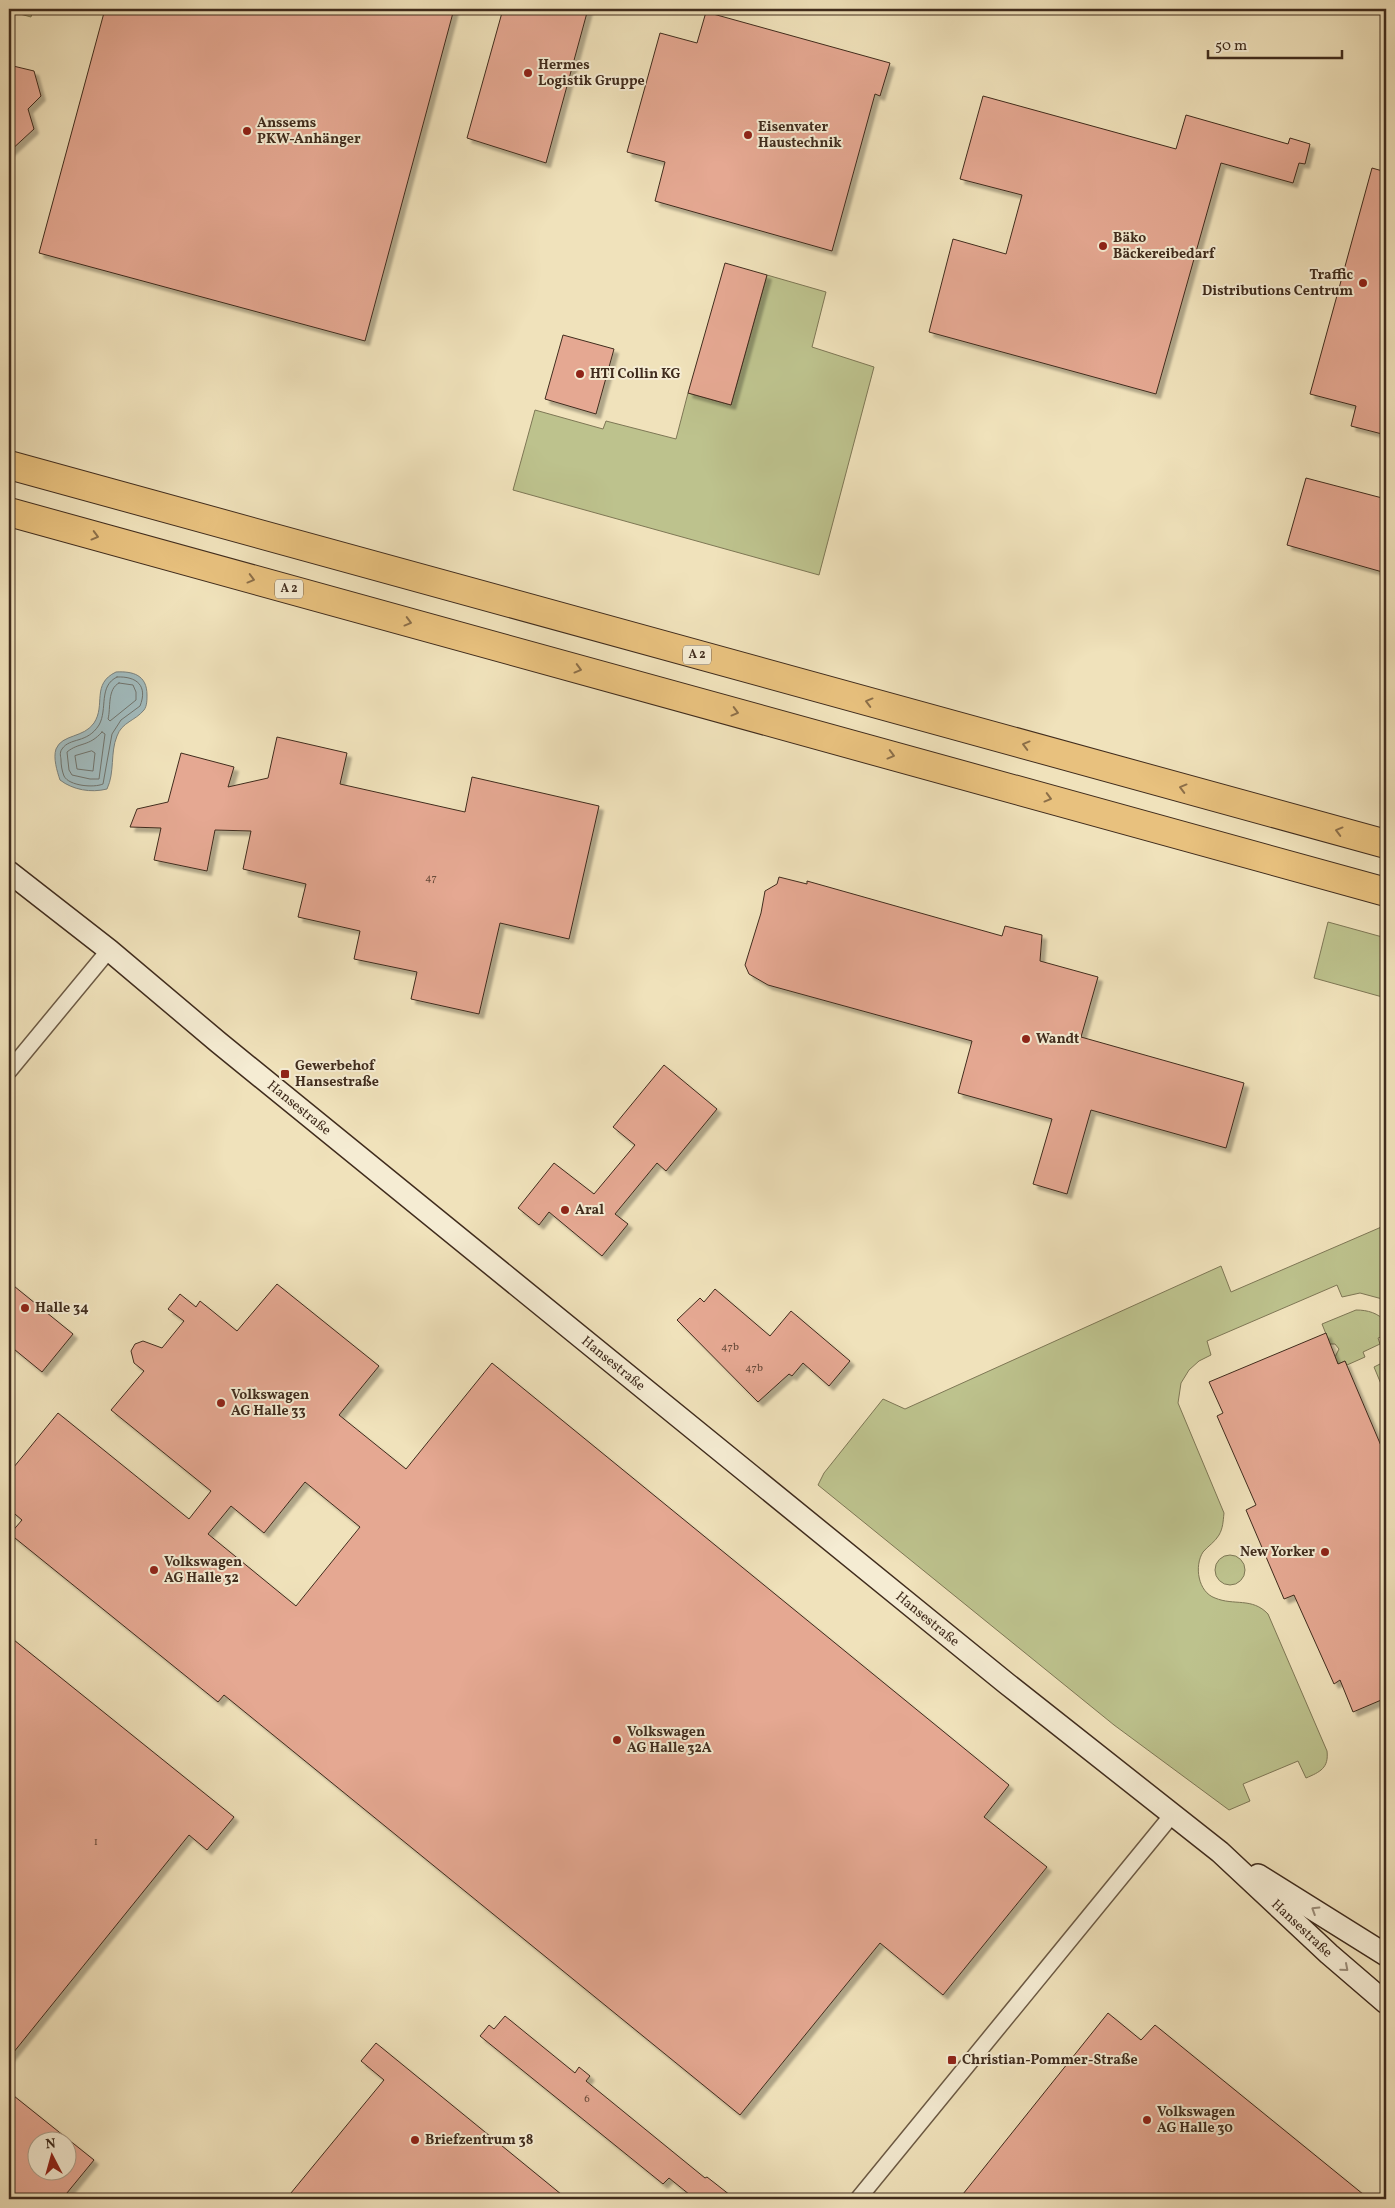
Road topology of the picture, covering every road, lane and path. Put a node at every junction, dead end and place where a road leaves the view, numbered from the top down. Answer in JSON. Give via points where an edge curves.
{"nodes":[{"id":1,"x":9,"y":465,"type":"edge"},
{"id":2,"x":9,"y":512,"type":"edge"},
{"id":3,"x":48,"y":523,"type":"junction"},
{"id":4,"x":9,"y":524,"type":"edge"},
{"id":5,"x":1386,"y":844,"type":"edge"},
{"id":6,"x":9,"y":872,"type":"edge"},
{"id":7,"x":1386,"y":892,"type":"edge"},
{"id":8,"x":109,"y":950,"type":"junction"},
{"id":9,"x":9,"y":1071,"type":"edge"},
{"id":10,"x":1172,"y":1815,"type":"junction"},
{"id":11,"x":1220,"y":1852,"type":"junction"},
{"id":12,"x":1386,"y":1955,"type":"edge"},
{"id":13,"x":1386,"y":2003,"type":"edge"},
{"id":14,"x":858,"y":2199,"type":"edge"}],
"edges":[{"from":5,"to":1,"type":"highway","number":"A 2","one_way":true},
{"from":2,"to":3,"type":"highway","number":"A 2"},
{"from":3,"to":4,"type":"highway"},
{"from":3,"to":7,"type":"highway","number":"A 2","one_way":true},
{"from":6,"to":8,"type":"main road","name":"Hansestraße"},
{"from":8,"to":9,"type":"street"},
{"from":8,"to":10,"type":"main road","name":"Hansestraße","via":[[198,1026]]},
{"from":10,"to":11,"type":"main road","name":"Hansestraße"},
{"from":10,"to":14,"type":"street"},
{"from":12,"to":11,"type":"main road","name":"Hansestraße","one_way":true},
{"from":11,"to":13,"type":"main road","name":"Hansestraße","one_way":true}]}
